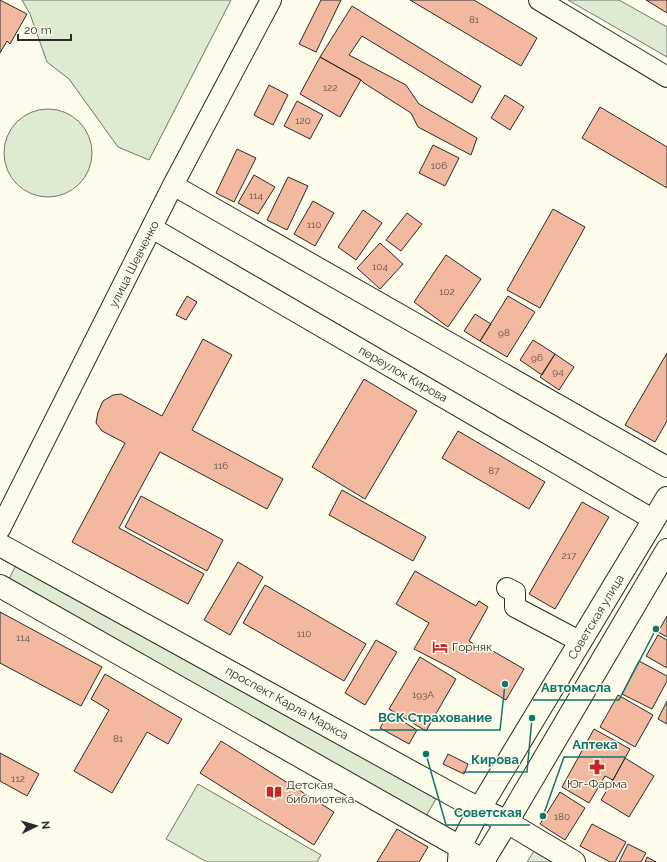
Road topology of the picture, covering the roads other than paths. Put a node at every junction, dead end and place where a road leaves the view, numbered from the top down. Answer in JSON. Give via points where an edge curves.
{"nodes":[{"id":1,"x":271,"y":0,"type":"edge"},
{"id":2,"x":539,"y":0,"type":"edge"},
{"id":3,"x":667,"y":77,"type":"edge"},
{"id":4,"x":173,"y":185,"type":"junction"},
{"id":5,"x":152,"y":228,"type":"junction"},
{"id":6,"x":667,"y":467,"type":"edge"},
{"id":7,"x":667,"y":498,"type":"edge"},
{"id":8,"x":654,"y":520,"type":"junction"},
{"id":9,"x":0,"y":529,"type":"edge"},
{"id":10,"x":0,"y":545,"type":"edge"},
{"id":11,"x":667,"y":550,"type":"edge"},
{"id":12,"x":0,"y":586,"type":"edge"},
{"id":13,"x":507,"y":588,"type":"dead end"},
{"id":14,"x":581,"y":642,"type":"junction"},
{"id":15,"x":480,"y":808,"type":"junction"},
{"id":16,"x":507,"y":822,"type":"junction"},
{"id":17,"x":459,"y":854,"type":"edge"},
{"id":18,"x":484,"y":862,"type":"edge"},
{"id":19,"x":574,"y":862,"type":"edge"}],
"edges":[{"from":1,"to":4,"type":"street","name":"улица Шевченко"},
{"from":2,"to":3,"type":"street"},
{"from":4,"to":5,"type":"street","name":"улица Шевченко"},
{"from":4,"to":6,"type":"street"},
{"from":5,"to":8,"type":"street","name":"переулок Кирова"},
{"from":5,"to":9,"type":"street","name":"улица Шевченко"},
{"from":7,"to":8,"type":"main road","name":"Советская улица"},
{"from":8,"to":14,"type":"main road","name":"Советская улица"},
{"from":10,"to":15,"type":"main road","name":"проспект Карла Маркса"},
{"from":11,"to":16,"type":"main road"},
{"from":12,"to":17,"type":"main road"},
{"from":13,"to":14,"type":"street","via":[[515,592],[515,607]]},
{"from":14,"to":15,"type":"main road","name":"Советская улица"},
{"from":15,"to":16,"type":"main road","name":"проспект Карла Маркса"},
{"from":15,"to":17,"type":"main road","name":"Советская улица"},
{"from":16,"to":18,"type":"main road"},
{"from":16,"to":19,"type":"main road","name":"проспект Карла Маркса"},
{"from":17,"to":18,"type":"main road"}]}
